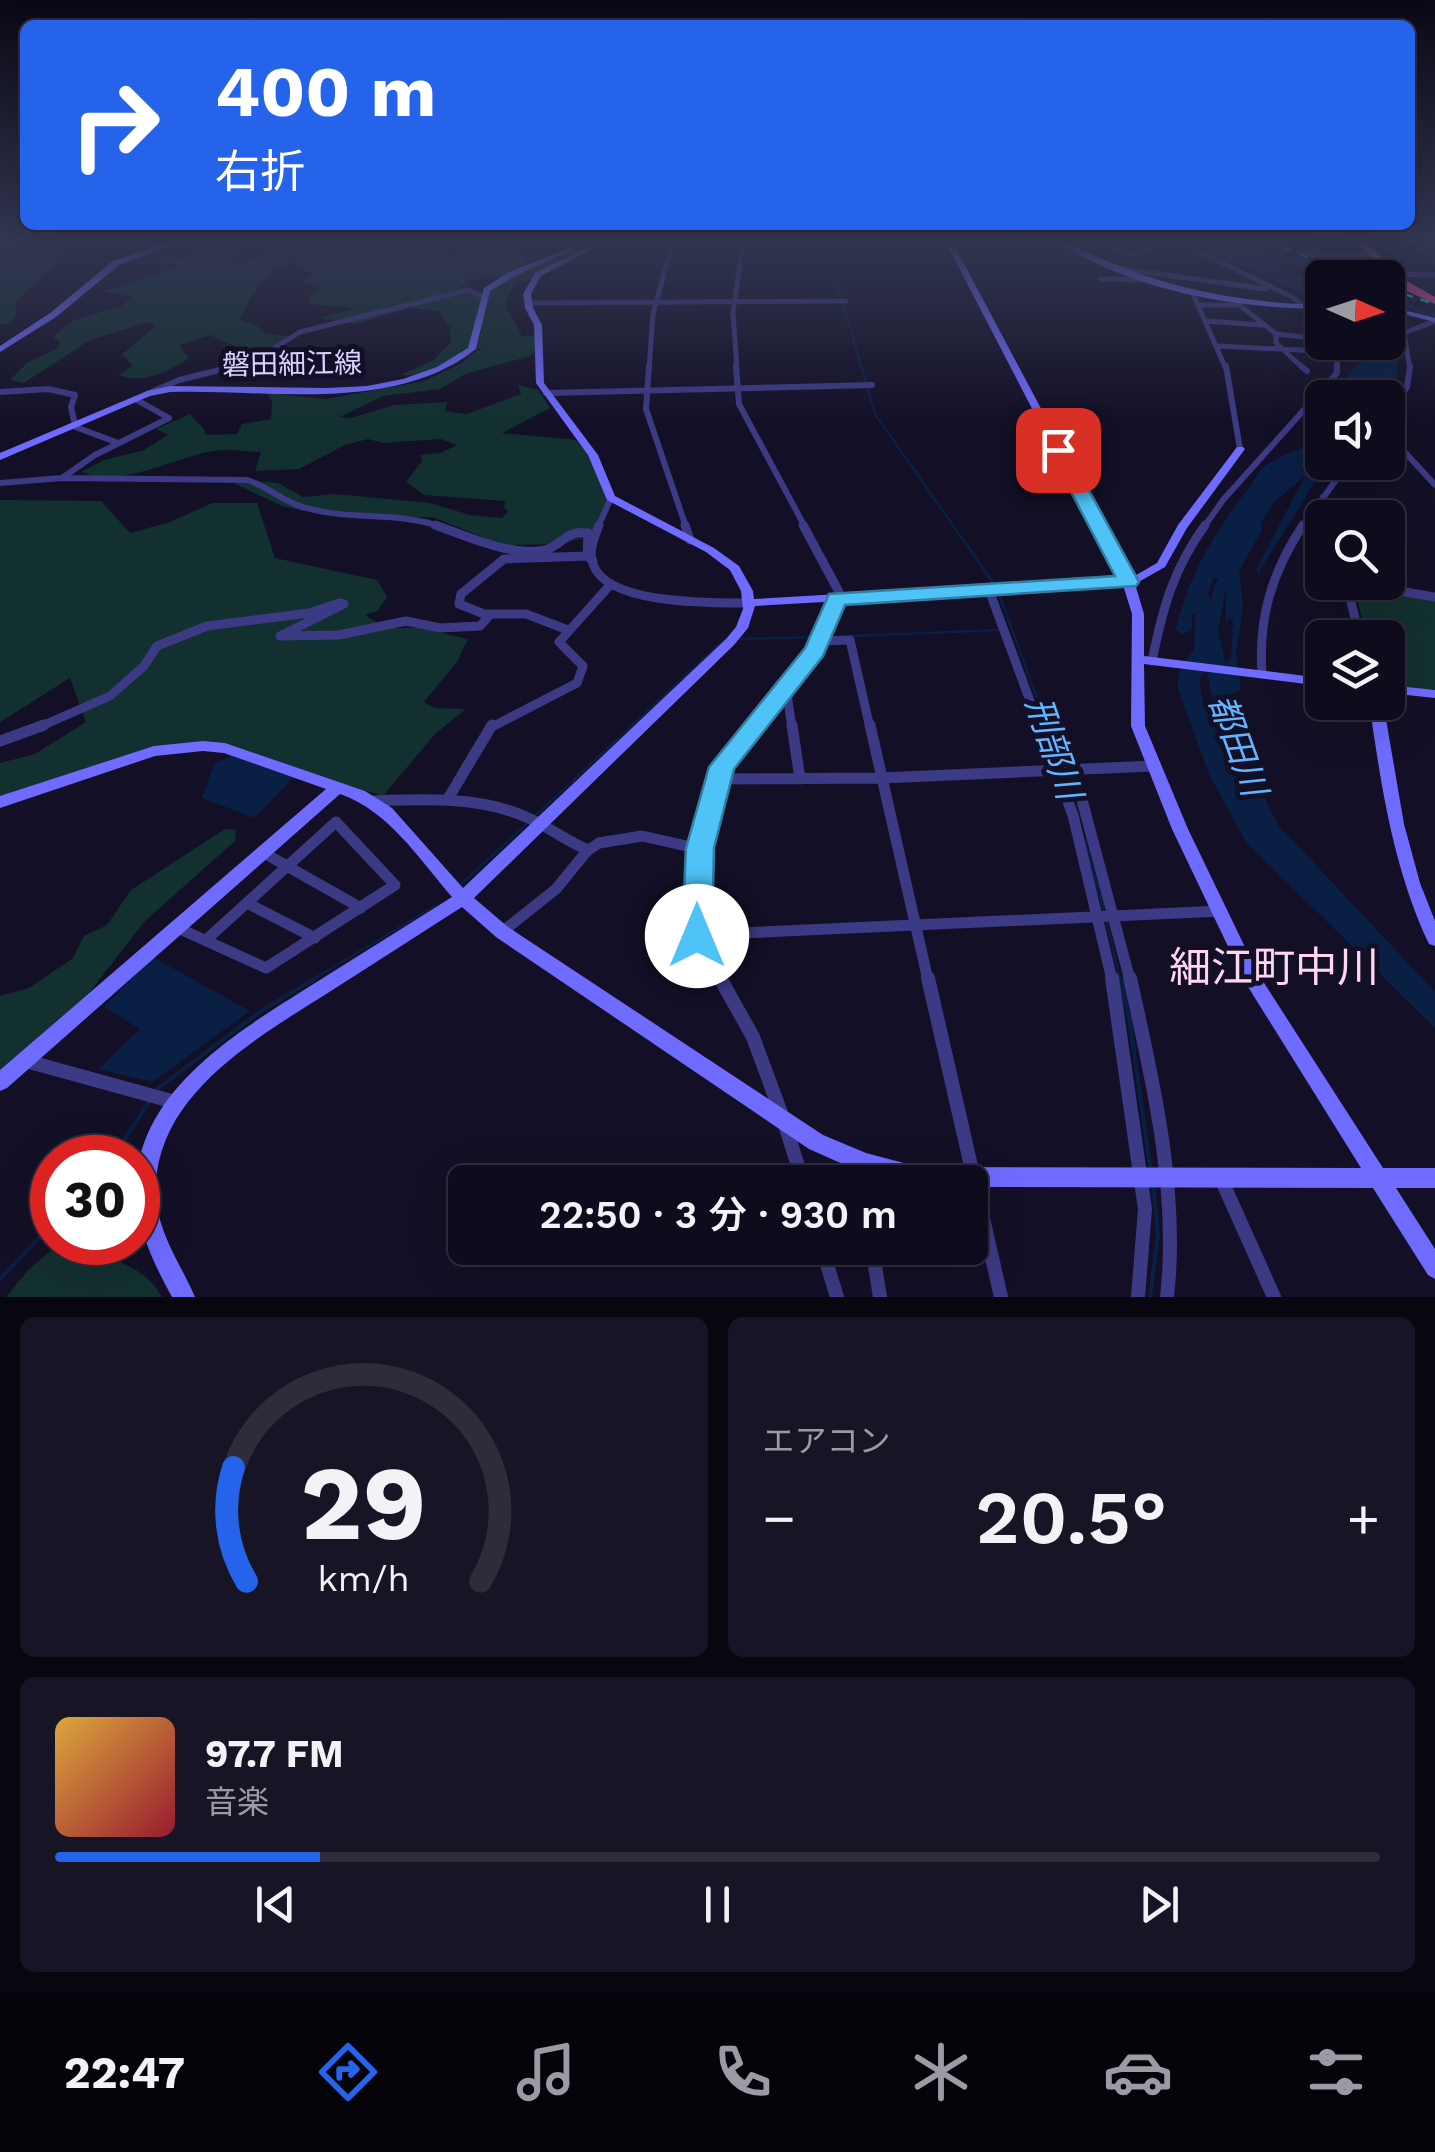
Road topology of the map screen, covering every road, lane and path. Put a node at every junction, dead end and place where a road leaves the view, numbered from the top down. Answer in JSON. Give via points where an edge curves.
{"nodes":[{"id":1,"x":735,"y":301,"type":"edge"},
{"id":2,"x":69,"y":302,"type":"edge"},
{"id":3,"x":423,"y":302,"type":"edge"},
{"id":4,"x":483,"y":302,"type":"edge"},
{"id":5,"x":529,"y":302,"type":"joint"},
{"id":6,"x":656,"y":302,"type":"junction"},
{"id":7,"x":693,"y":302,"type":"edge"},
{"id":8,"x":980,"y":302,"type":"edge"},
{"id":9,"x":1197,"y":302,"type":"edge"},
{"id":10,"x":1224,"y":302,"type":"edge"},
{"id":11,"x":1237,"y":304,"type":"junction"},
{"id":12,"x":1199,"y":305,"type":"junction"},
{"id":13,"x":1305,"y":308,"type":"edge"},
{"id":14,"x":1405,"y":312,"type":"edge"},
{"id":15,"x":1435,"y":320,"type":"edge"},
{"id":16,"x":1206,"y":321,"type":"junction"},
{"id":17,"x":1264,"y":325,"type":"junction"},
{"id":18,"x":1276,"y":334,"type":"junction"},
{"id":19,"x":1305,"y":337,"type":"edge"},
{"id":20,"x":1218,"y":346,"type":"junction"},
{"id":21,"x":1305,"y":348,"type":"edge"},
{"id":22,"x":1282,"y":349,"type":"junction"},
{"id":23,"x":0,"y":350,"type":"edge"},
{"id":24,"x":1338,"y":360,"type":"edge"},
{"id":25,"x":1307,"y":371,"type":"dead end"},
{"id":26,"x":860,"y":386,"type":"joint"},
{"id":27,"x":872,"y":386,"type":"dead end"},
{"id":28,"x":738,"y":388,"type":"junction"},
{"id":29,"x":1405,"y":388,"type":"edge"},
{"id":30,"x":646,"y":391,"type":"junction"},
{"id":31,"x":0,"y":392,"type":"edge"},
{"id":32,"x":546,"y":393,"type":"junction"},
{"id":33,"x":147,"y":394,"type":"junction"},
{"id":34,"x":135,"y":399,"type":"junction"},
{"id":35,"x":74,"y":425,"type":"junction"},
{"id":36,"x":118,"y":444,"type":"junction"},
{"id":37,"x":1240,"y":449,"type":"joint"},
{"id":38,"x":1405,"y":454,"type":"edge"},
{"id":39,"x":0,"y":457,"type":"edge"},
{"id":40,"x":62,"y":478,"type":"junction"},
{"id":41,"x":1336,"y":480,"type":"edge"},
{"id":42,"x":0,"y":483,"type":"edge"},
{"id":43,"x":1435,"y":484,"type":"edge"},
{"id":44,"x":1323,"y":497,"type":"junction"},
{"id":45,"x":611,"y":498,"type":"junction"},
{"id":46,"x":1324,"y":500,"type":"edge"},
{"id":47,"x":690,"y":540,"type":"junction"},
{"id":48,"x":590,"y":559,"type":"junction"},
{"id":49,"x":1128,"y":582,"type":"junction"},
{"id":50,"x":611,"y":584,"type":"junction"},
{"id":51,"x":995,"y":590,"type":"junction"},
{"id":52,"x":1405,"y":592,"type":"edge"},
{"id":53,"x":1435,"y":597,"type":"edge"},
{"id":54,"x":836,"y":598,"type":"junction"},
{"id":55,"x":749,"y":603,"type":"junction"},
{"id":56,"x":483,"y":614,"type":"junction"},
{"id":57,"x":568,"y":630,"type":"junction"},
{"id":58,"x":820,"y":641,"type":"junction"},
{"id":59,"x":1150,"y":661,"type":"junction"},
{"id":60,"x":1260,"y":674,"type":"junction"},
{"id":61,"x":1305,"y":680,"type":"edge"},
{"id":62,"x":786,"y":686,"type":"junction"},
{"id":63,"x":1405,"y":691,"type":"edge"},
{"id":64,"x":1435,"y":694,"type":"edge"},
{"id":65,"x":1378,"y":720,"type":"edge"},
{"id":66,"x":0,"y":742,"type":"edge"},
{"id":67,"x":1153,"y":766,"type":"junction"},
{"id":68,"x":1066,"y":770,"type":"junction"},
{"id":69,"x":882,"y":778,"type":"junction"},
{"id":70,"x":717,"y":779,"type":"junction"},
{"id":71,"x":800,"y":780,"type":"junction"},
{"id":72,"x":338,"y":787,"type":"junction"},
{"id":73,"x":450,"y":797,"type":"junction"},
{"id":74,"x":370,"y":801,"type":"junction"},
{"id":75,"x":0,"y":802,"type":"edge"},
{"id":76,"x":539,"y":827,"type":"junction"},
{"id":77,"x":700,"y":848,"type":"junction"},
{"id":78,"x":588,"y":850,"type":"junction"},
{"id":79,"x":264,"y":853,"type":"junction"},
{"id":80,"x":289,"y":866,"type":"junction"},
{"id":81,"x":463,"y":898,"type":"junction"},
{"id":82,"x":247,"y":903,"type":"junction"},
{"id":83,"x":361,"y":908,"type":"junction"},
{"id":84,"x":1221,"y":911,"type":"junction"},
{"id":85,"x":1108,"y":916,"type":"junction"},
{"id":86,"x":916,"y":924,"type":"junction"},
{"id":87,"x":178,"y":928,"type":"junction"},
{"id":88,"x":502,"y":932,"type":"junction"},
{"id":89,"x":697,"y":936,"type":"junction"},
{"id":90,"x":315,"y":938,"type":"junction"},
{"id":91,"x":207,"y":939,"type":"junction"},
{"id":92,"x":1435,"y":939,"type":"edge"},
{"id":93,"x":26,"y":1061,"type":"junction"},
{"id":94,"x":0,"y":1082,"type":"edge"},
{"id":95,"x":175,"y":1102,"type":"junction"},
{"id":96,"x":784,"y":1120,"type":"junction"},
{"id":97,"x":860,"y":1162,"type":"junction"},
{"id":98,"x":798,"y":1165,"type":"edge"},
{"id":99,"x":860,"y":1165,"type":"edge"},
{"id":100,"x":872,"y":1165,"type":"edge"},
{"id":101,"x":971,"y":1165,"type":"edge"},
{"id":102,"x":988,"y":1176,"type":"edge"},
{"id":103,"x":1378,"y":1176,"type":"junction"},
{"id":104,"x":1155,"y":1178,"type":"junction"},
{"id":105,"x":1221,"y":1178,"type":"junction"},
{"id":106,"x":1435,"y":1178,"type":"edge"},
{"id":107,"x":988,"y":1241,"type":"edge"},
{"id":108,"x":828,"y":1265,"type":"edge"},
{"id":109,"x":875,"y":1265,"type":"edge"},
{"id":110,"x":1435,"y":1268,"type":"edge"},
{"id":111,"x":184,"y":1297,"type":"edge"},
{"id":112,"x":838,"y":1297,"type":"edge"},
{"id":113,"x":880,"y":1297,"type":"edge"},
{"id":114,"x":1001,"y":1297,"type":"edge"},
{"id":115,"x":1138,"y":1297,"type":"edge"},
{"id":116,"x":1167,"y":1297,"type":"edge"},
{"id":117,"x":1274,"y":1297,"type":"edge"}],
"edges":[{"from":1,"to":28,"type":"street"},
{"from":2,"to":23,"type":"street"},
{"from":3,"to":33,"type":"street","via":[[300,332],[252,362]]},
{"from":4,"to":33,"type":"street","name":"磐田細江線","via":[[472,349],[416,379],[345,390],[193,387]]},
{"from":5,"to":6,"type":"street"},
{"from":5,"to":32,"type":"street"},
{"from":6,"to":7,"type":"street"},
{"from":6,"to":30,"type":"street"},
{"from":8,"to":49,"type":"street"},
{"from":9,"to":12,"type":"street"},
{"from":10,"to":11,"type":"street"},
{"from":11,"to":12,"type":"street"},
{"from":11,"to":13,"type":"street"},
{"from":11,"to":17,"type":"street"},
{"from":12,"to":16,"type":"street"},
{"from":14,"to":15,"type":"street"},
{"from":15,"to":29,"type":"street","via":[[1404,333],[1411,378]]},
{"from":16,"to":17,"type":"street"},
{"from":16,"to":20,"type":"street"},
{"from":17,"to":18,"type":"street"},
{"from":18,"to":19,"type":"street"},
{"from":18,"to":22,"type":"street"},
{"from":20,"to":22,"type":"street"},
{"from":20,"to":37,"type":"street"},
{"from":21,"to":22,"type":"street"},
{"from":22,"to":25,"type":"street"},
{"from":24,"to":59,"type":"street","via":[[1336,373],[1222,500],[1181,559]]},
{"from":26,"to":27,"type":"street"},
{"from":26,"to":28,"type":"street"},
{"from":28,"to":30,"type":"street"},
{"from":28,"to":54,"type":"street","via":[[739,404],[839,592]]},
{"from":30,"to":32,"type":"street"},
{"from":30,"to":47,"type":"street","via":[[649,422]]},
{"from":31,"to":35,"type":"street","via":[[76,395]]},
{"from":32,"to":45,"type":"street","via":[[593,454]]},
{"from":33,"to":34,"type":"street","name":"磐田細江線"},
{"from":34,"to":35,"type":"street","name":"磐田細江線"},
{"from":34,"to":36,"type":"street","via":[[170,418]]},
{"from":35,"to":36,"type":"street"},
{"from":35,"to":39,"type":"street","name":"磐田細江線"},
{"from":36,"to":40,"type":"street"},
{"from":37,"to":49,"type":"street","via":[[1161,566]]},
{"from":38,"to":43,"type":"street"},
{"from":40,"to":42,"type":"street"},
{"from":40,"to":48,"type":"street","via":[[247,480],[302,507],[425,520],[492,546],[544,550],[567,531],[582,531],[588,532]]},
{"from":41,"to":44,"type":"street"},
{"from":44,"to":46,"type":"street"},
{"from":44,"to":60,"type":"street","via":[[1265,602]]},
{"from":45,"to":47,"type":"street"},
{"from":45,"to":48,"type":"street"},
{"from":47,"to":55,"type":"street","via":[[735,568]]},
{"from":48,"to":50,"type":"street"},
{"from":48,"to":56,"type":"street","via":[[504,559],[461,594],[459,604]]},
{"from":49,"to":51,"type":"street"},
{"from":49,"to":59,"type":"street"},
{"from":50,"to":55,"type":"street","via":[[641,595]]},
{"from":50,"to":57,"type":"street"},
{"from":51,"to":54,"type":"street"},
{"from":51,"to":68,"type":"street"},
{"from":52,"to":53,"type":"street"},
{"from":54,"to":55,"type":"street"},
{"from":54,"to":58,"type":"street"},
{"from":55,"to":76,"type":"street","via":[[730,642]]},
{"from":56,"to":57,"type":"street","via":[[526,614]]},
{"from":56,"to":66,"type":"street","via":[[489,620],[480,626],[406,621],[339,635],[280,636],[344,604],[339,603],[203,627],[157,646],[134,679],[101,700]]},
{"from":57,"to":73,"type":"street","via":[[559,642],[583,666],[577,683],[492,725]]},
{"from":58,"to":62,"type":"street"},
{"from":58,"to":69,"type":"street","via":[[850,640]]},
{"from":59,"to":60,"type":"street"},
{"from":59,"to":67,"type":"street","via":[[1136,715]]},
{"from":60,"to":61,"type":"street"},
{"from":62,"to":70,"type":"street"},
{"from":62,"to":71,"type":"street"},
{"from":63,"to":64,"type":"street"},
{"from":65,"to":92,"type":"street","via":[[1405,850]]},
{"from":67,"to":68,"type":"street"},
{"from":67,"to":84,"type":"street"},
{"from":68,"to":69,"type":"street"},
{"from":68,"to":85,"type":"street"},
{"from":69,"to":71,"type":"street"},
{"from":69,"to":86,"type":"street"},
{"from":70,"to":71,"type":"street"},
{"from":70,"to":77,"type":"street"},
{"from":72,"to":74,"type":"street"},
{"from":72,"to":75,"type":"street","via":[[203,746],[154,751]]},
{"from":72,"to":79,"type":"street"},
{"from":73,"to":74,"type":"street"},
{"from":73,"to":76,"type":"street","via":[[524,815]]},
{"from":74,"to":81,"type":"street"},
{"from":76,"to":78,"type":"street"},
{"from":76,"to":81,"type":"street"},
{"from":77,"to":78,"type":"street","via":[[625,836]]},
{"from":77,"to":89,"type":"street"},
{"from":78,"to":88,"type":"street","via":[[544,901]]},
{"from":79,"to":80,"type":"street"},
{"from":79,"to":87,"type":"street"},
{"from":80,"to":82,"type":"street"},
{"from":80,"to":83,"type":"street"},
{"from":80,"to":83,"type":"street","via":[[336,822],[394,885]]},
{"from":81,"to":88,"type":"street"},
{"from":81,"to":95,"type":"street","via":[[247,1035]]},
{"from":82,"to":90,"type":"street"},
{"from":82,"to":91,"type":"street"},
{"from":83,"to":90,"type":"street"},
{"from":84,"to":85,"type":"street"},
{"from":84,"to":103,"type":"street","via":[[1252,977]]},
{"from":85,"to":86,"type":"street"},
{"from":85,"to":104,"type":"street","via":[[1122,1030]]},
{"from":85,"to":104,"type":"street","via":[[1133,981]]},
{"from":86,"to":89,"type":"street"},
{"from":86,"to":101,"type":"street"},
{"from":87,"to":91,"type":"street"},
{"from":87,"to":93,"type":"street"},
{"from":88,"to":96,"type":"street"},
{"from":89,"to":96,"type":"street","via":[[752,1037]]},
{"from":90,"to":91,"type":"street","via":[[266,968]]},
{"from":93,"to":94,"type":"street"},
{"from":93,"to":95,"type":"street"},
{"from":95,"to":111,"type":"street","via":[[153,1150],[144,1196],[152,1240]]},
{"from":96,"to":97,"type":"street"},
{"from":96,"to":98,"type":"street"},
{"from":97,"to":99,"type":"street"},
{"from":97,"to":100,"type":"street"},
{"from":102,"to":104,"type":"street"},
{"from":103,"to":105,"type":"street"},
{"from":103,"to":106,"type":"street"},
{"from":103,"to":110,"type":"street"},
{"from":104,"to":105,"type":"street"},
{"from":104,"to":115,"type":"street"},
{"from":104,"to":116,"type":"street","via":[[1173,1221]]},
{"from":105,"to":117,"type":"street"},
{"from":107,"to":114,"type":"street"},
{"from":108,"to":112,"type":"street"},
{"from":109,"to":113,"type":"street"}]}
